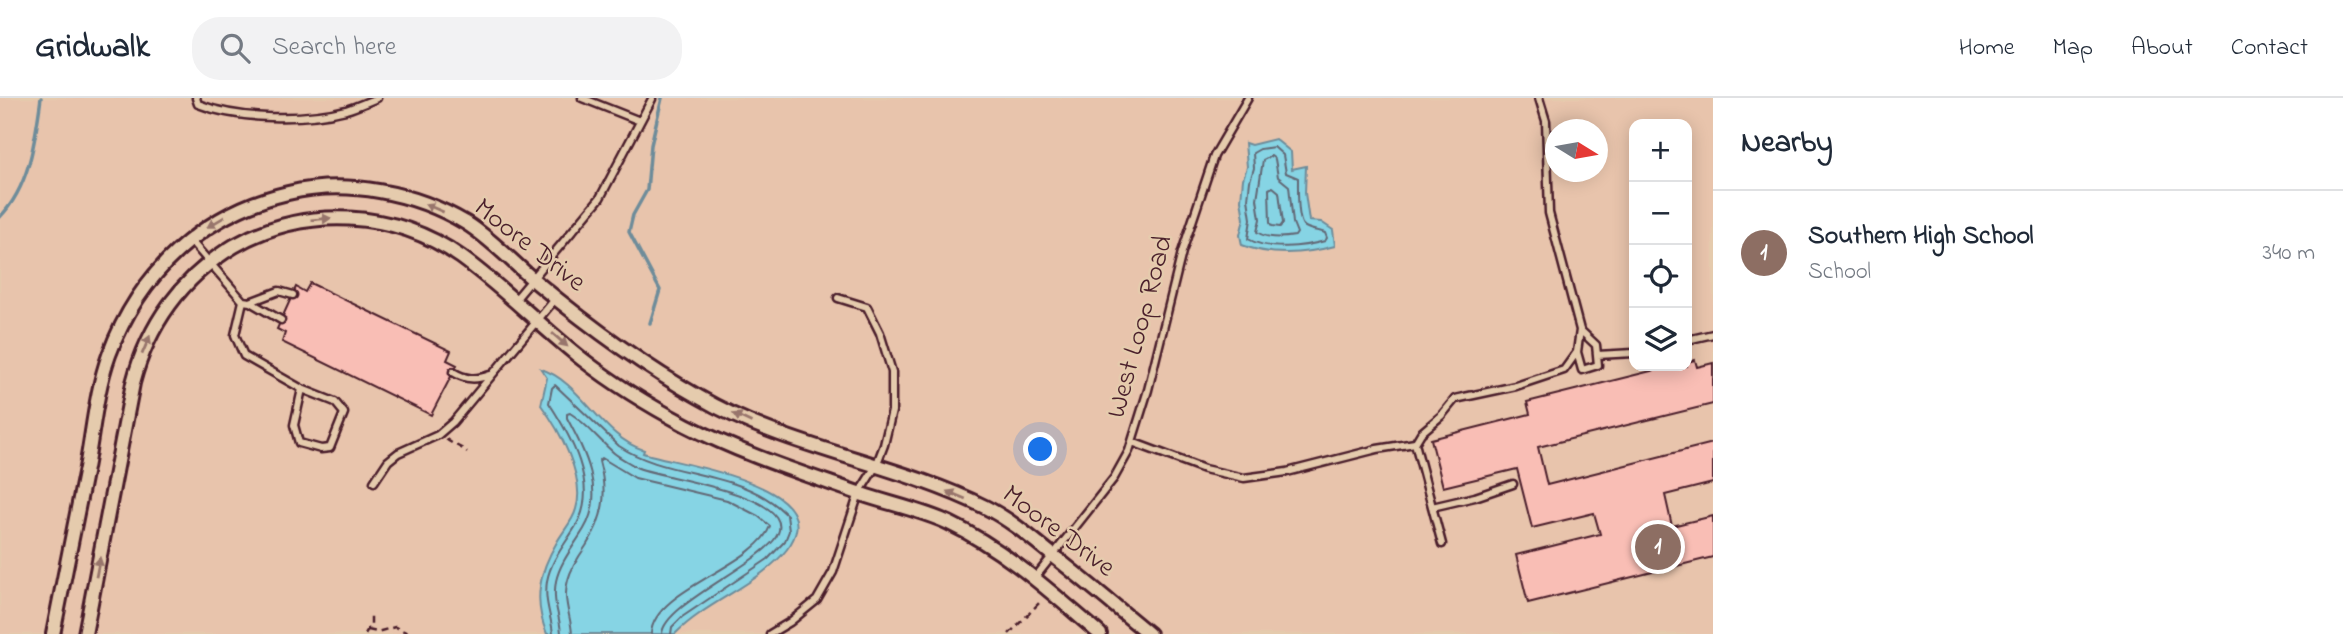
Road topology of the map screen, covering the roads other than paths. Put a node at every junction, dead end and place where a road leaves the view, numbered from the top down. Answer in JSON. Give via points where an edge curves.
{"nodes":[{"id":1,"x":196,"y":98,"type":"edge"},
{"id":2,"x":377,"y":98,"type":"edge"},
{"id":3,"x":582,"y":98,"type":"edge"},
{"id":4,"x":1248,"y":98,"type":"edge"},
{"id":5,"x":1539,"y":98,"type":"edge"},
{"id":6,"x":652,"y":99,"type":"edge"},
{"id":7,"x":640,"y":121,"type":"junction"},
{"id":8,"x":190,"y":239,"type":"junction"},
{"id":9,"x":209,"y":262,"type":"junction"},
{"id":10,"x":534,"y":280,"type":"junction"},
{"id":11,"x":293,"y":295,"type":"dead end"},
{"id":12,"x":556,"y":298,"type":"junction"},
{"id":13,"x":838,"y":298,"type":"dead end"},
{"id":14,"x":514,"y":301,"type":"junction"},
{"id":15,"x":246,"y":302,"type":"junction"},
{"id":16,"x":281,"y":320,"type":"dead end"},
{"id":17,"x":538,"y":321,"type":"junction"},
{"id":18,"x":1580,"y":330,"type":"junction"},
{"id":19,"x":1713,"y":334,"type":"edge"},
{"id":20,"x":1692,"y":339,"type":"edge"},
{"id":21,"x":1577,"y":352,"type":"junction"},
{"id":22,"x":1629,"y":353,"type":"edge"},
{"id":23,"x":1597,"y":355,"type":"junction"},
{"id":24,"x":453,"y":372,"type":"dead end"},
{"id":25,"x":492,"y":374,"type":"junction"},
{"id":26,"x":302,"y":389,"type":"junction"},
{"id":27,"x":1132,"y":442,"type":"junction"},
{"id":28,"x":1415,"y":443,"type":"junction"},
{"id":29,"x":876,"y":466,"type":"junction"},
{"id":30,"x":374,"y":482,"type":"dead end"},
{"id":31,"x":1513,"y":485,"type":"dead end"},
{"id":32,"x":859,"y":493,"type":"junction"},
{"id":33,"x":1432,"y":507,"type":"junction"},
{"id":34,"x":1442,"y":544,"type":"dead end"},
{"id":35,"x":1052,"y":555,"type":"junction"},
{"id":36,"x":1034,"y":579,"type":"junction"},
{"id":37,"x":53,"y":634,"type":"edge"},
{"id":38,"x":85,"y":634,"type":"edge"},
{"id":39,"x":770,"y":634,"type":"edge"},
{"id":40,"x":1100,"y":634,"type":"edge"},
{"id":41,"x":1149,"y":634,"type":"edge"}],
"edges":[{"from":1,"to":2,"type":"lane","via":[[198,104],[219,112],[291,117],[345,110]]},
{"from":3,"to":7,"type":"lane"},
{"from":4,"to":27,"type":"lane","name":"West Loop Road","via":[[1214,156],[1182,252]]},
{"from":5,"to":18,"type":"lane","via":[[1546,121],[1549,213]]},
{"from":6,"to":7,"type":"lane"},
{"from":7,"to":10,"type":"lane","via":[[600,198]]},
{"from":8,"to":9,"type":"lane"},
{"from":10,"to":8,"type":"street","name":"Moore Drive","one_way":true,"via":[[466,223],[399,195],[369,189],[312,188],[271,197],[219,219]]},
{"from":8,"to":37,"type":"street","name":"Moore Drive","via":[[153,274],[132,304],[108,359]]},
{"from":9,"to":14,"type":"street","name":"Moore Drive","one_way":true,"via":[[275,228],[319,218],[372,220],[433,240]]},
{"from":9,"to":15,"type":"lane"},
{"from":38,"to":9,"type":"street","name":"Moore Drive","one_way":true,"via":[[138,364],[160,317]]},
{"from":10,"to":12,"type":"street","name":"Moore Drive"},
{"from":10,"to":14,"type":"lane"},
{"from":11,"to":15,"type":"lane","via":[[279,291]]},
{"from":12,"to":17,"type":"lane"},
{"from":29,"to":12,"type":"street","name":"Moore Drive","one_way":true,"via":[[760,426],[705,401],[646,367]]},
{"from":13,"to":29,"type":"lane","via":[[867,307],[892,372],[892,411]]},
{"from":14,"to":17,"type":"street","name":"Moore Drive"},
{"from":15,"to":16,"type":"lane"},
{"from":15,"to":26,"type":"lane","via":[[235,335],[244,356]]},
{"from":17,"to":25,"type":"lane"},
{"from":17,"to":32,"type":"street","name":"Moore Drive","one_way":true,"via":[[603,374],[685,424],[765,460]]},
{"from":18,"to":21,"type":"lane"},
{"from":18,"to":23,"type":"lane","via":[[1596,345]]},
{"from":19,"to":20,"type":"lane"},
{"from":21,"to":23,"type":"lane","via":[[1582,370],[1598,365]]},
{"from":21,"to":28,"type":"lane","via":[[1564,370],[1455,399]]},
{"from":22,"to":23,"type":"lane"},
{"from":24,"to":25,"type":"lane","via":[[476,380]]},
{"from":25,"to":30,"type":"lane","via":[[453,422],[438,435],[398,453]]},
{"from":26,"to":26,"type":"lane","via":[[294,425],[299,443],[330,448],[344,413],[335,402]]},
{"from":27,"to":28,"type":"lane","via":[[1244,478]]},
{"from":27,"to":35,"type":"lane","name":"West Loop Road","via":[[1114,478]]},
{"from":28,"to":33,"type":"lane"},
{"from":29,"to":32,"type":"lane"},
{"from":35,"to":29,"type":"street","name":"Moore Drive","one_way":true,"via":[[990,509]]},
{"from":31,"to":33,"type":"lane"},
{"from":32,"to":36,"type":"street","name":"Moore Drive","via":[[948,523],[992,546]]},
{"from":32,"to":39,"type":"lane","via":[[833,572],[817,600]]},
{"from":33,"to":34,"type":"lane"},
{"from":35,"to":36,"type":"lane","name":"West Loop Road"},
{"from":35,"to":41,"type":"street","name":"Moore Drive"},
{"from":36,"to":40,"type":"street","name":"Moore Drive"}]}
